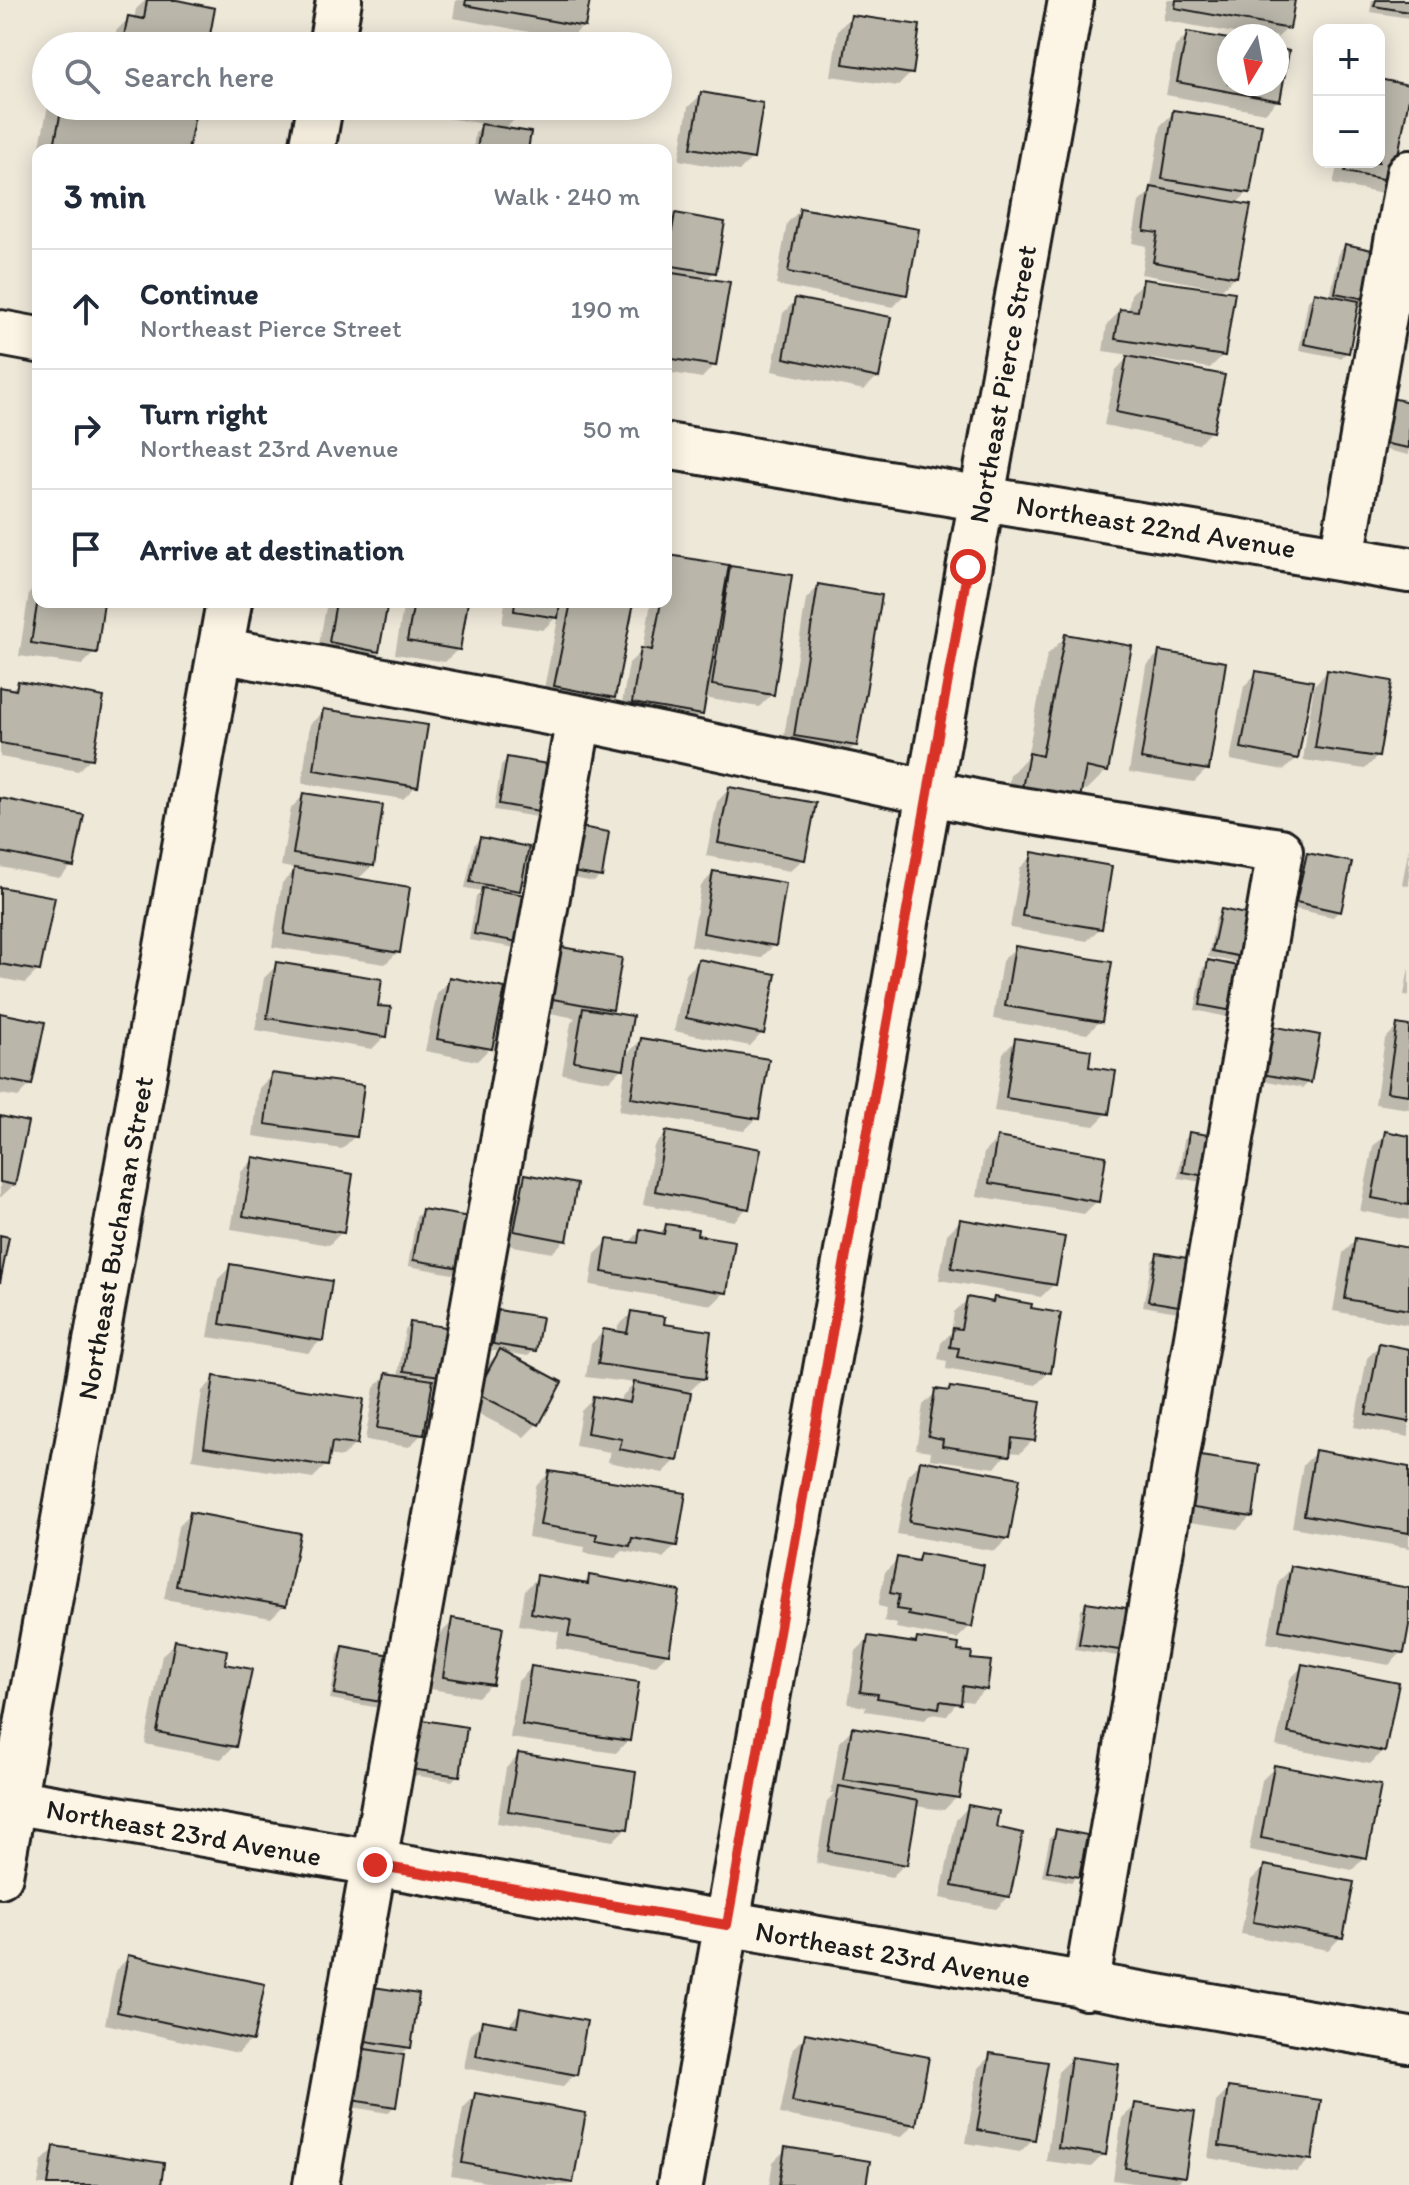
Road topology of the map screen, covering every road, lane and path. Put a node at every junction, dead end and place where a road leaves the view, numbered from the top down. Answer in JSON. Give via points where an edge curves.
{"nodes":[{"id":1,"x":339,"y":0,"type":"edge"},
{"id":2,"x":1071,"y":0,"type":"edge"},
{"id":3,"x":333,"y":32,"type":"edge"},
{"id":4,"x":317,"y":120,"type":"edge"},
{"id":5,"x":313,"y":144,"type":"edge"},
{"id":6,"x":1409,"y":173,"type":"edge"},
{"id":7,"x":0,"y":333,"type":"edge"},
{"id":8,"x":32,"y":339,"type":"edge"},
{"id":9,"x":672,"y":447,"type":"edge"},
{"id":10,"x":981,"y":497,"type":"junction"},
{"id":11,"x":1342,"y":557,"type":"junction"},
{"id":12,"x":1409,"y":570,"type":"edge"},
{"id":13,"x":228,"y":608,"type":"edge"},
{"id":14,"x":220,"y":650,"type":"junction"},
{"id":15,"x":579,"y":718,"type":"junction"},
{"id":16,"x":929,"y":791,"type":"junction"},
{"id":17,"x":6,"y":1800,"type":"edge"},
{"id":18,"x":375,"y":1865,"type":"junction"},
{"id":19,"x":0,"y":1875,"type":"edge"},
{"id":20,"x":727,"y":1925,"type":"junction"},
{"id":21,"x":1086,"y":1987,"type":"junction"},
{"id":22,"x":1409,"y":2040,"type":"edge"},
{"id":23,"x":316,"y":2185,"type":"edge"},
{"id":24,"x":680,"y":2185,"type":"edge"}],
"edges":[{"from":1,"to":3,"type":"street"},
{"from":2,"to":10,"type":"street","name":"Northeast Pierce Street"},
{"from":4,"to":5,"type":"street"},
{"from":6,"to":11,"type":"street"},
{"from":7,"to":8,"type":"street"},
{"from":9,"to":10,"type":"street","name":"Northeast 22nd Avenue"},
{"from":10,"to":11,"type":"street","name":"Northeast 22nd Avenue"},
{"from":10,"to":16,"type":"street","name":"Northeast Pierce Street"},
{"from":11,"to":12,"type":"street","name":"Northeast 22nd Avenue"},
{"from":13,"to":14,"type":"street","name":"Northeast Buchanan Street"},
{"from":14,"to":15,"type":"street"},
{"from":14,"to":17,"type":"street","name":"Northeast Buchanan Street"},
{"from":15,"to":16,"type":"street"},
{"from":15,"to":18,"type":"street"},
{"from":16,"to":20,"type":"street","name":"Northeast Pierce Street"},
{"from":16,"to":21,"type":"street","via":[[1280,851]]},
{"from":17,"to":18,"type":"street","name":"Northeast 23rd Avenue"},
{"from":17,"to":19,"type":"street","name":"Northeast Buchanan Street"},
{"from":18,"to":20,"type":"street","name":"Northeast 23rd Avenue"},
{"from":18,"to":23,"type":"street"},
{"from":20,"to":21,"type":"street","name":"Northeast 23rd Avenue"},
{"from":20,"to":24,"type":"street","name":"Northeast Pierce Street"},
{"from":21,"to":22,"type":"street","name":"Northeast 23rd Avenue"}]}
